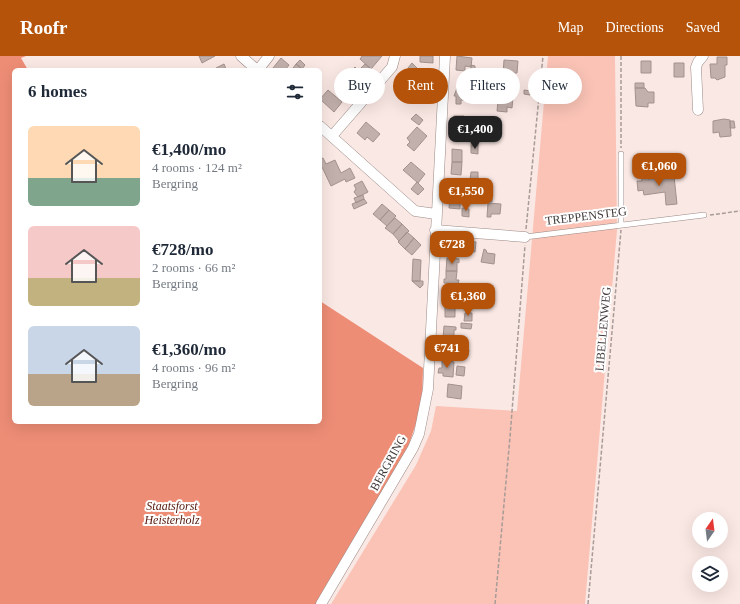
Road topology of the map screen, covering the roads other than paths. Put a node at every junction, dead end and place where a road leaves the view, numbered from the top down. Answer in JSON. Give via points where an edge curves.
{"nodes":[{"id":1,"x":241,"y":56,"type":"edge"},
{"id":2,"x":270,"y":56,"type":"edge"},
{"id":3,"x":395,"y":56,"type":"edge"},
{"id":4,"x":445,"y":56,"type":"edge"},
{"id":5,"x":703,"y":56,"type":"edge"},
{"id":6,"x":255,"y":68,"type":"edge"},
{"id":7,"x":259,"y":68,"type":"edge"},
{"id":8,"x":698,"y":110,"type":"dead end"},
{"id":9,"x":322,"y":128,"type":"edge"},
{"id":10,"x":332,"y":136,"type":"junction"},
{"id":11,"x":621,"y":154,"type":"road end"},
{"id":12,"x":436,"y":214,"type":"junction"},
{"id":13,"x":704,"y":216,"type":"road end"},
{"id":14,"x":622,"y":225,"type":"junction"},
{"id":15,"x":435,"y":230,"type":"junction"},
{"id":16,"x":525,"y":237,"type":"joint"},
{"id":17,"x":321,"y":604,"type":"edge"}],
"edges":[{"from":1,"to":6,"type":"street"},
{"from":2,"to":7,"type":"street"},
{"from":3,"to":10,"type":"street","via":[[392,67]]},
{"from":4,"to":12,"type":"street","name":"BERGRING"},
{"from":5,"to":8,"type":"street","via":[[696,67]]},
{"from":9,"to":10,"type":"street"},
{"from":10,"to":12,"type":"street","via":[[415,211]]},
{"from":11,"to":14,"type":"lane"},
{"from":12,"to":15,"type":"street","name":"BERGRING"},
{"from":13,"to":14,"type":"lane","name":"TREPPENSTEG"},
{"from":14,"to":16,"type":"lane","name":"TREPPENSTEG"},
{"from":15,"to":16,"type":"street","name":"TREPPENSTEG"},
{"from":15,"to":17,"type":"street","name":"BERGRING","via":[[428,389],[419,434],[400,473]]}]}
